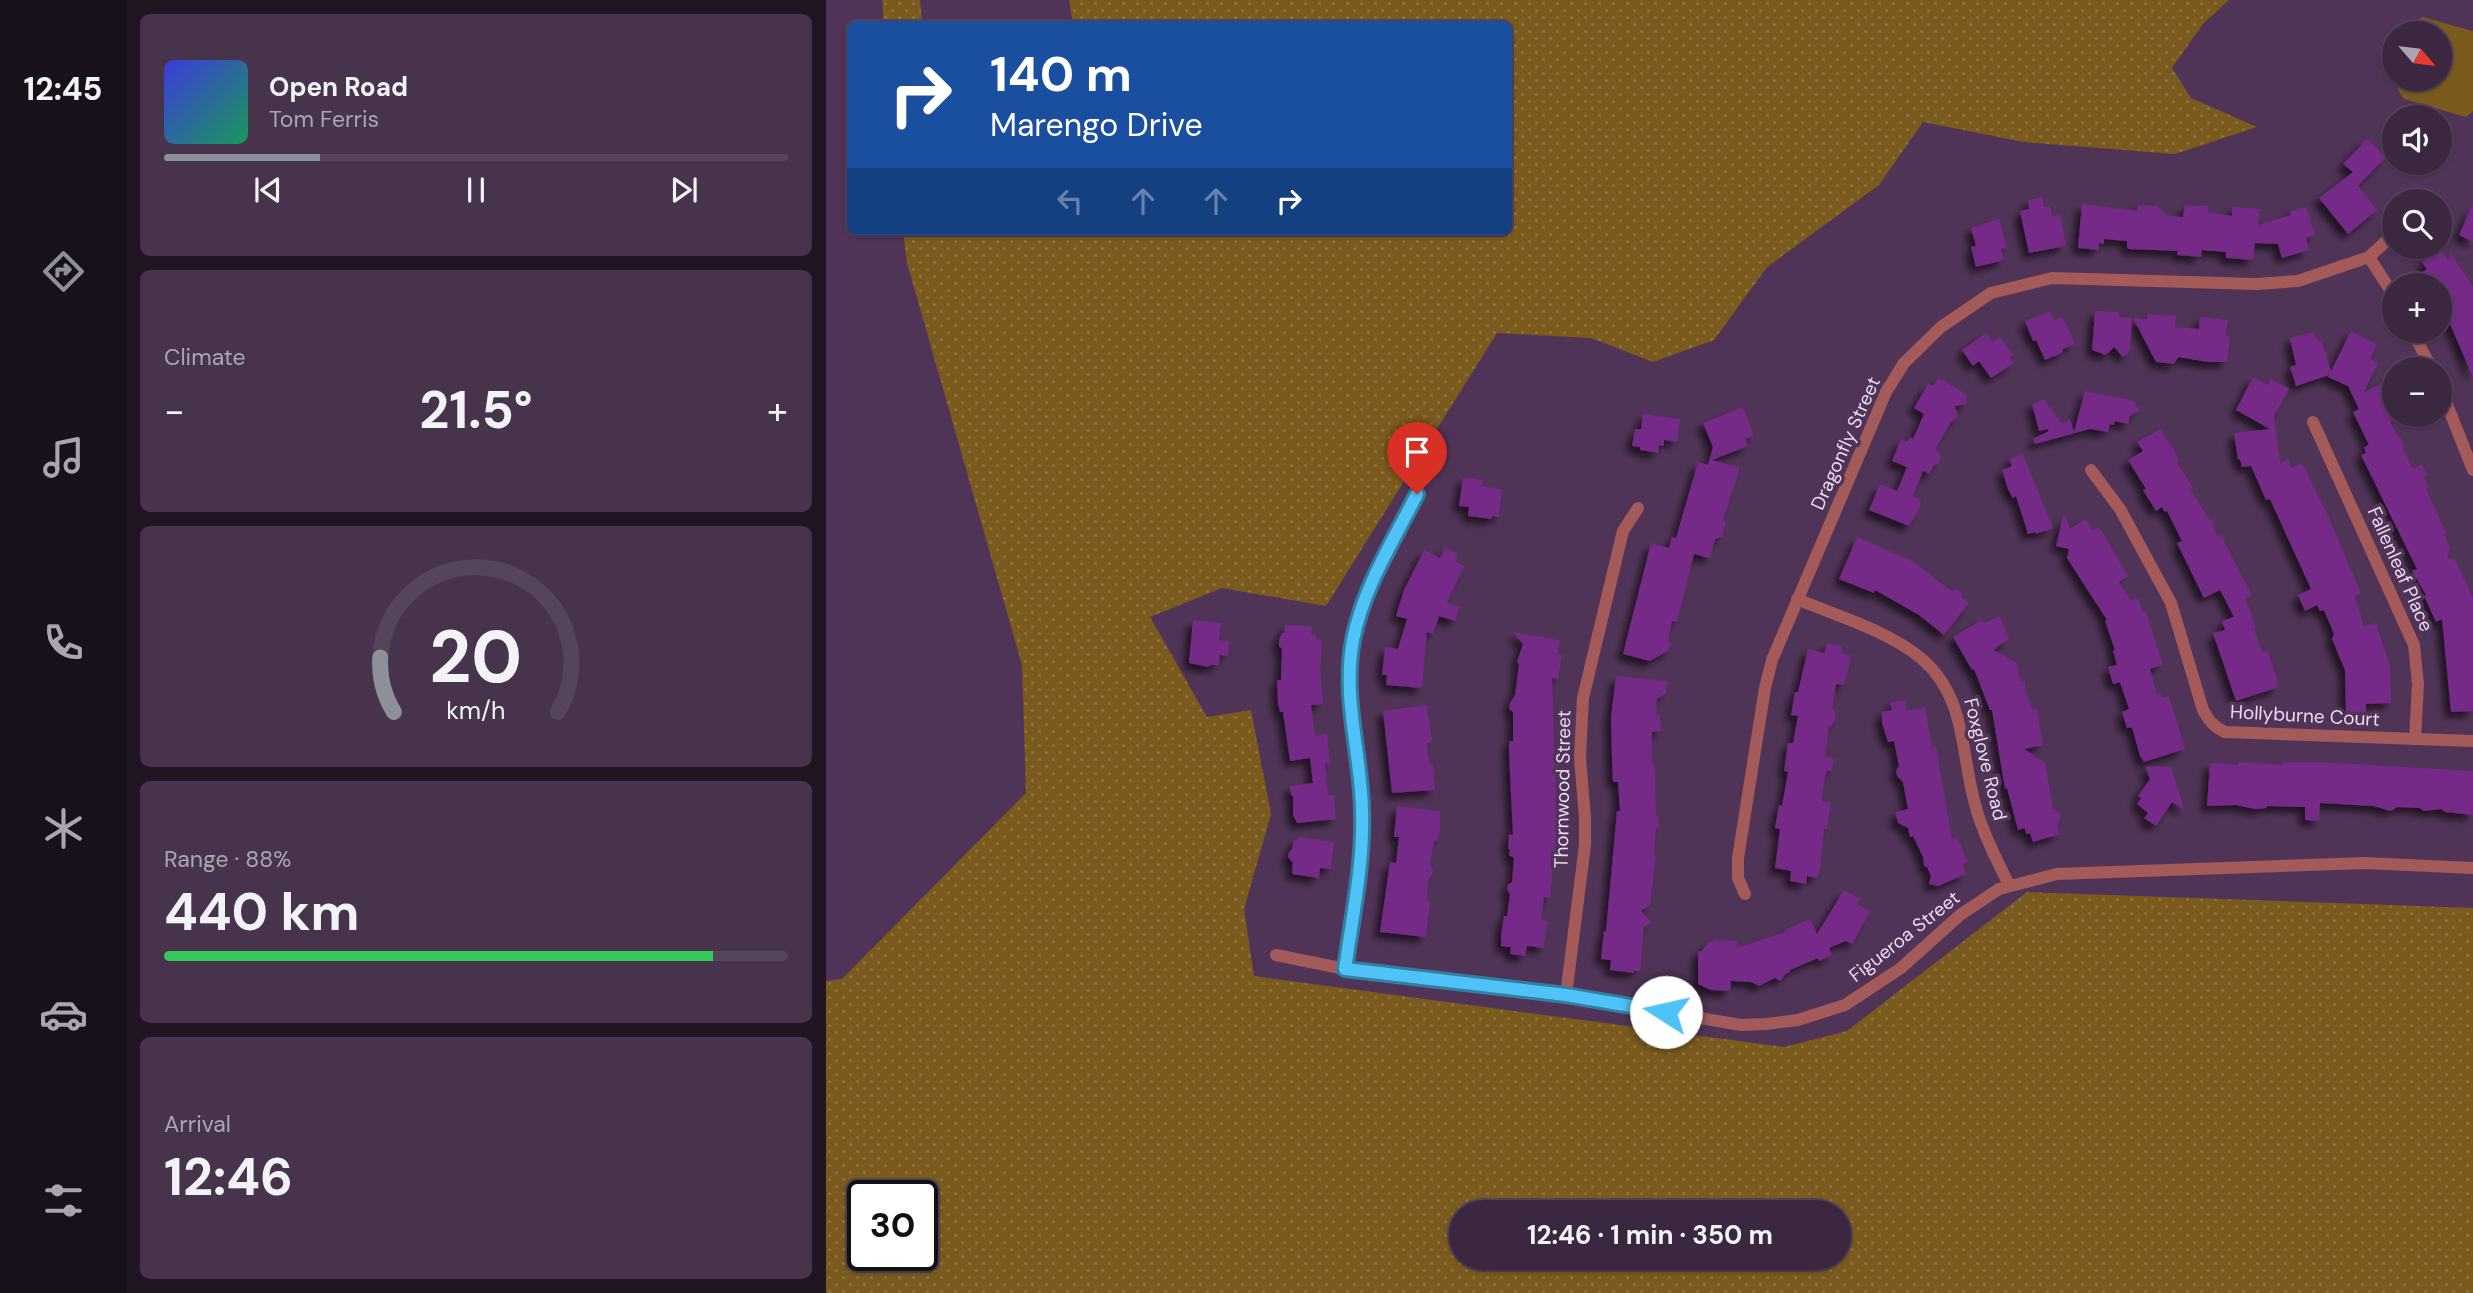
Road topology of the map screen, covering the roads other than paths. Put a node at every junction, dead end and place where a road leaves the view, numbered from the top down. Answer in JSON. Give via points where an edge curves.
{"nodes":[{"id":1,"x":2382,"y":245,"type":"edge"},
{"id":2,"x":2369,"y":257,"type":"junction"},
{"id":3,"x":2382,"y":277,"type":"edge"},
{"id":4,"x":2452,"y":417,"type":"edge"},
{"id":5,"x":2314,"y":422,"type":"dead end"},
{"id":6,"x":2091,"y":470,"type":"dead end"},
{"id":7,"x":2473,"y":470,"type":"edge"},
{"id":8,"x":1417,"y":494,"type":"dead end"},
{"id":9,"x":1638,"y":508,"type":"dead end"},
{"id":10,"x":1797,"y":599,"type":"junction"},
{"id":11,"x":2415,"y":739,"type":"junction"},
{"id":12,"x":2473,"y":741,"type":"edge"},
{"id":13,"x":2473,"y":868,"type":"edge"},
{"id":14,"x":2009,"y":885,"type":"junction"},
{"id":15,"x":1745,"y":894,"type":"dead end"},
{"id":16,"x":1276,"y":955,"type":"dead end"},
{"id":17,"x":1345,"y":969,"type":"junction"},
{"id":18,"x":1566,"y":995,"type":"junction"}],
"edges":[{"from":1,"to":2,"type":"street"},
{"from":2,"to":3,"type":"street"},
{"from":2,"to":10,"type":"street","name":"Dragonfly Street","via":[[2298,281],[2256,284],[2052,278],[1991,293],[1941,327],[1900,370],[1886,392]]},
{"from":4,"to":7,"type":"street"},
{"from":5,"to":11,"type":"street","name":"Fallenleaf Place","via":[[2414,645],[2418,684]]},
{"from":6,"to":11,"type":"street","name":"Hollyburne Court","via":[[2120,509],[2163,585],[2203,710],[2216,728]]},
{"from":8,"to":17,"type":"street","via":[[1372,583],[1353,640],[1349,697],[1361,789],[1362,840]]},
{"from":9,"to":18,"type":"street","name":"Thornwood Street","via":[[1623,531],[1583,698],[1580,758],[1585,845]]},
{"from":10,"to":14,"type":"street","name":"Foxglove Road","via":[[1907,648],[1936,673],[1955,705],[1979,818]]},
{"from":10,"to":15,"type":"street","name":"Dragonfly Street","via":[[1765,688],[1738,858],[1738,878]]},
{"from":11,"to":12,"type":"street","name":"Hollyburne Court"},
{"from":13,"to":14,"type":"street","name":"Figueroa Street","via":[[2365,863],[2078,871]]},
{"from":14,"to":18,"type":"street","name":"Figueroa Street","via":[[1960,915],[1875,987],[1845,1004],[1798,1020],[1741,1025]]},
{"from":16,"to":17,"type":"street","name":"Figueroa Street"},
{"from":17,"to":18,"type":"street","name":"Figueroa Street"}]}
